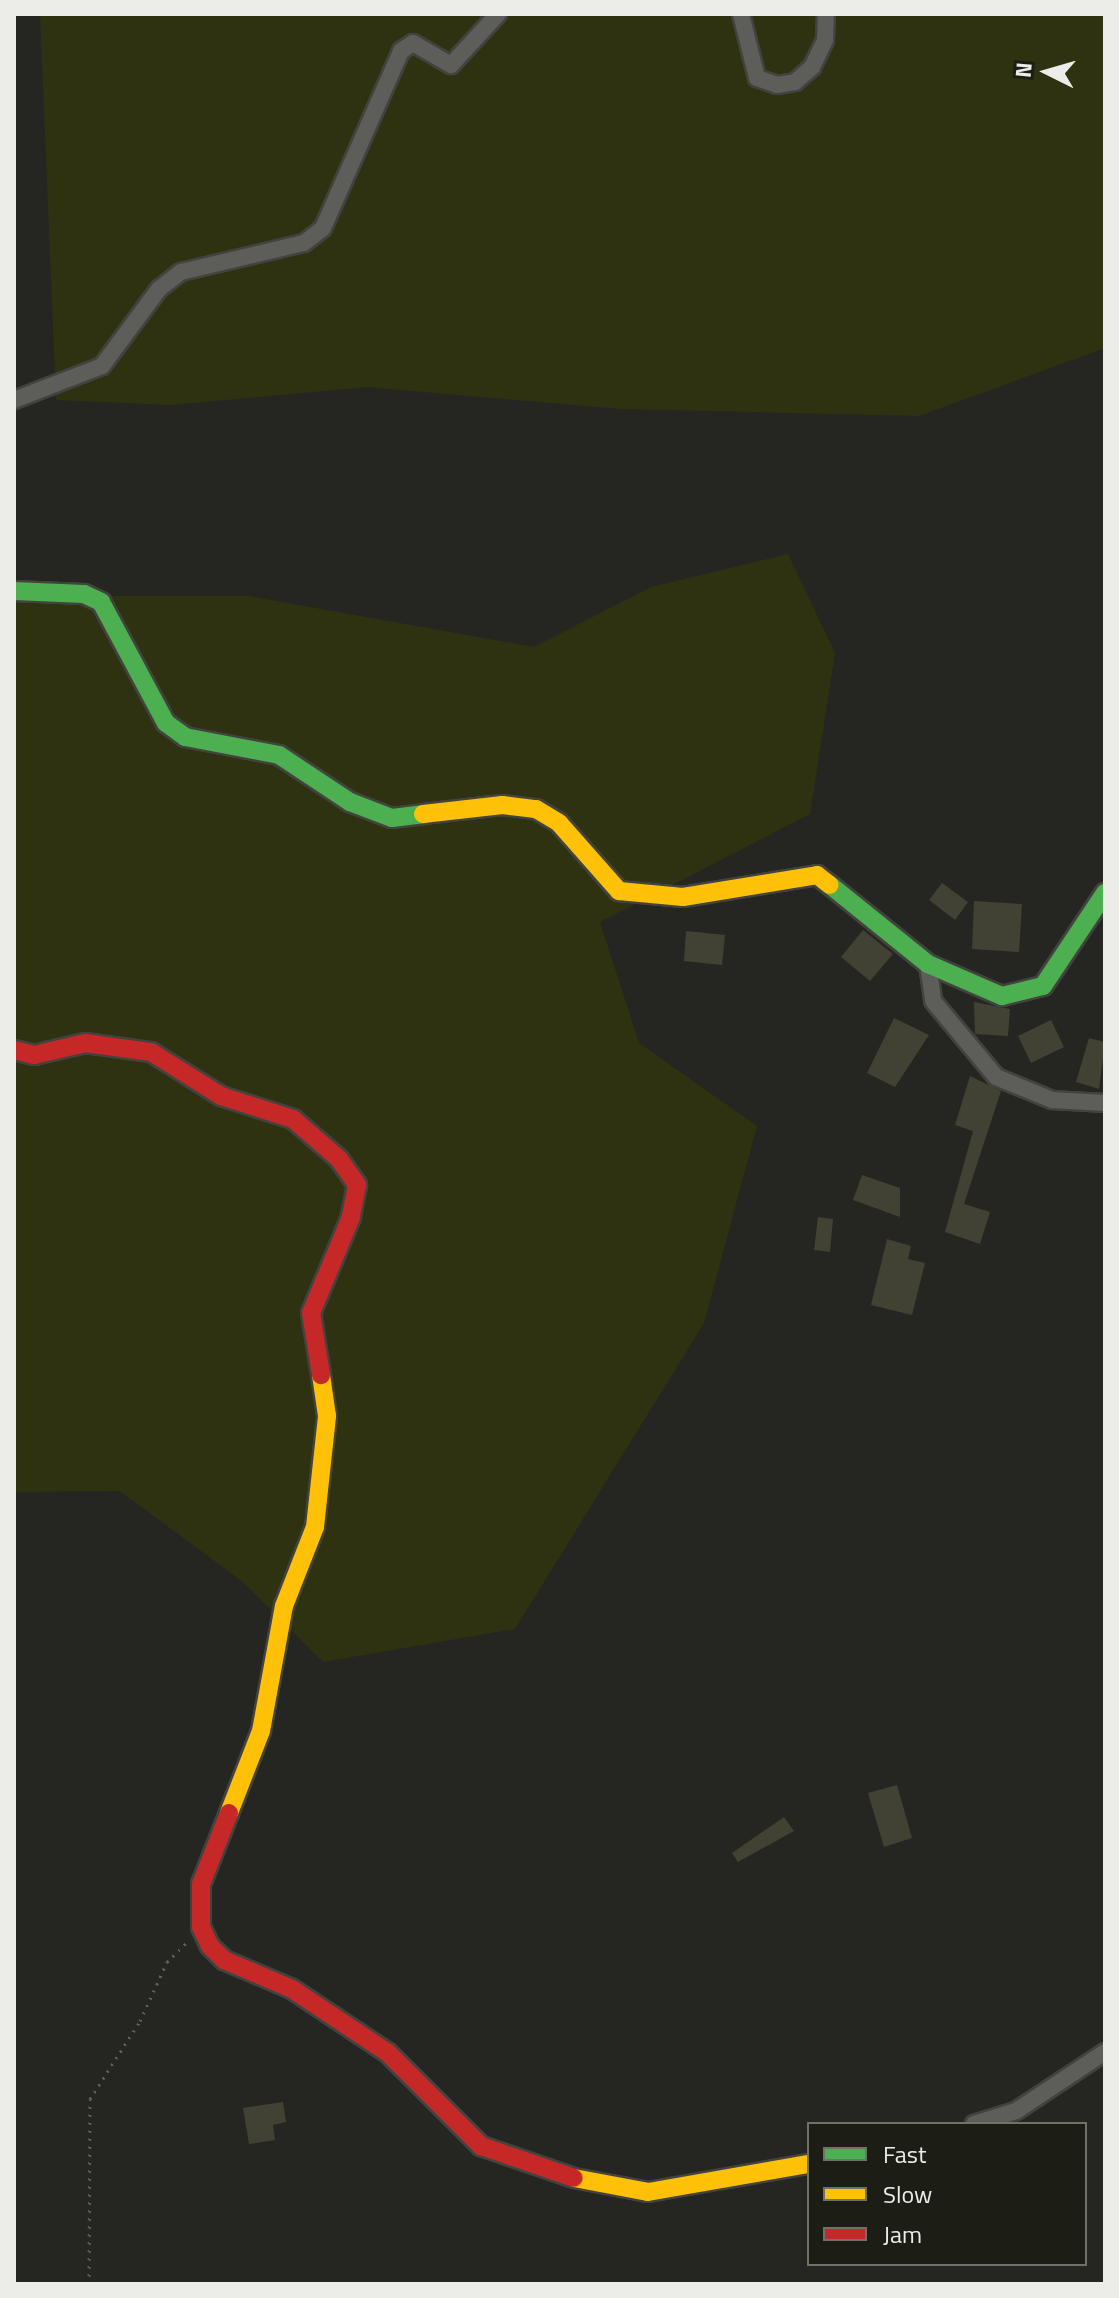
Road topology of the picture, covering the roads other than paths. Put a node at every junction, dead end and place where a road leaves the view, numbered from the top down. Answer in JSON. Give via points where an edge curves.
{"nodes":[{"id":1,"x":498,"y":14,"type":"edge"},
{"id":2,"x":741,"y":14,"type":"edge"},
{"id":3,"x":826,"y":14,"type":"edge"},
{"id":4,"x":14,"y":400,"type":"edge"},
{"id":5,"x":14,"y":591,"type":"edge"},
{"id":6,"x":1105,"y":893,"type":"edge"},
{"id":7,"x":928,"y":964,"type":"junction"},
{"id":8,"x":14,"y":1050,"type":"edge"},
{"id":9,"x":1105,"y":1103,"type":"edge"},
{"id":10,"x":1105,"y":2052,"type":"edge"},
{"id":11,"x":980,"y":2122,"type":"edge"},
{"id":12,"x":807,"y":2164,"type":"edge"}],
"edges":[{"from":1,"to":4,"type":"street","via":[[451,65],[413,43],[401,51],[323,228],[304,243],[181,272],[159,289],[102,366]]},
{"from":2,"to":3,"type":"street","via":[[757,78],[777,85],[795,82],[812,67],[825,40]]},
{"from":5,"to":7,"type":"street","via":[[84,594],[101,602],[166,723],[185,737],[279,755],[350,802],[392,818],[502,805],[536,809],[559,823],[614,889],[631,894],[683,897],[817,875]]},
{"from":6,"to":7,"type":"street","via":[[1059,969],[1026,994],[986,993]]},
{"from":7,"to":9,"type":"street","via":[[933,1001],[996,1077],[1052,1100]]},
{"from":8,"to":12,"type":"street","via":[[34,1055],[85,1043],[151,1052],[221,1096],[293,1119],[339,1159],[357,1185],[351,1217],[311,1313],[327,1416],[315,1527],[284,1606],[261,1731],[201,1884],[201,1927],[224,1960],[292,1989],[388,2053],[481,2146],[500,2157],[611,2189],[648,2192]]},
{"from":10,"to":11,"type":"street","via":[[1016,2111]]}]}
